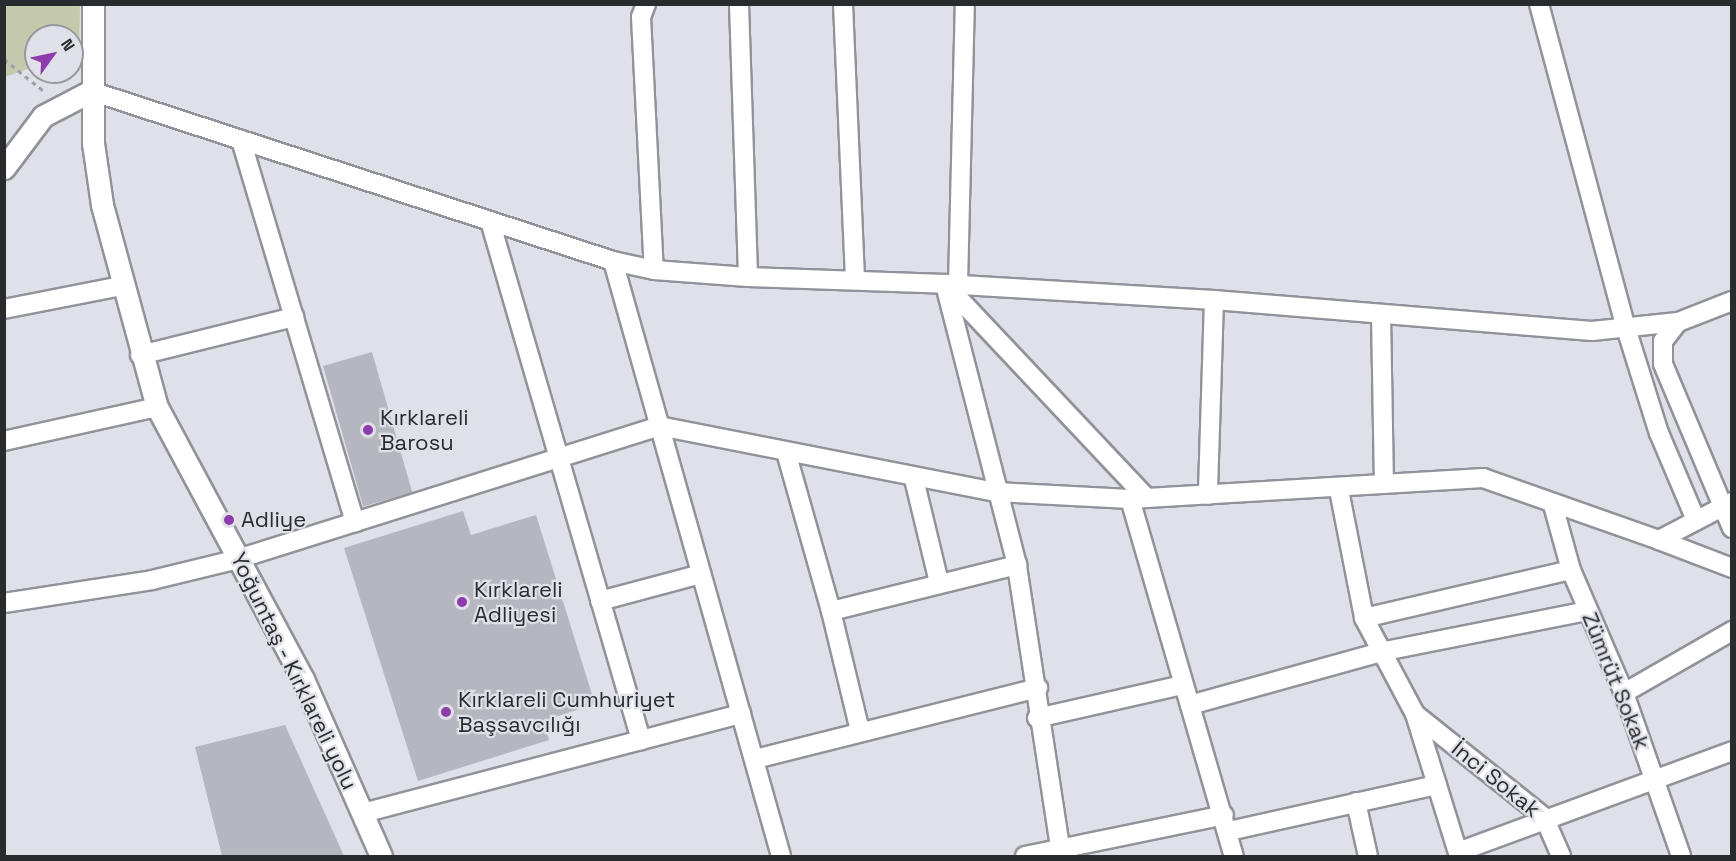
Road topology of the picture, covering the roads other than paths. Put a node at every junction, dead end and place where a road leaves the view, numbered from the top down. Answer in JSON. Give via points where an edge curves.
{"nodes":[{"id":1,"x":93,"y":4,"type":"edge"},
{"id":2,"x":646,"y":4,"type":"edge"},
{"id":3,"x":739,"y":4,"type":"edge"},
{"id":4,"x":843,"y":4,"type":"edge"},
{"id":5,"x":965,"y":4,"type":"edge"},
{"id":6,"x":1539,"y":4,"type":"edge"},
{"id":7,"x":91,"y":91,"type":"junction"},
{"id":8,"x":241,"y":140,"type":"junction"},
{"id":9,"x":4,"y":168,"type":"edge"},
{"id":10,"x":490,"y":221,"type":"junction"},
{"id":11,"x":613,"y":261,"type":"junction"},
{"id":12,"x":654,"y":270,"type":"junction"},
{"id":13,"x":748,"y":277,"type":"junction"},
{"id":14,"x":855,"y":277,"type":"junction"},
{"id":15,"x":952,"y":284,"type":"junction"},
{"id":16,"x":121,"y":286,"type":"junction"},
{"id":17,"x":1214,"y":300,"type":"junction"},
{"id":18,"x":1731,"y":302,"type":"edge"},
{"id":19,"x":4,"y":309,"type":"edge"},
{"id":20,"x":1381,"y":314,"type":"junction"},
{"id":21,"x":294,"y":317,"type":"junction"},
{"id":22,"x":1678,"y":322,"type":"junction"},
{"id":23,"x":1626,"y":327,"type":"junction"},
{"id":24,"x":140,"y":355,"type":"junction"},
{"id":25,"x":157,"y":407,"type":"junction"},
{"id":26,"x":659,"y":426,"type":"junction"},
{"id":27,"x":4,"y":441,"type":"edge"},
{"id":28,"x":786,"y":452,"type":"junction"},
{"id":29,"x":559,"y":458,"type":"junction"},
{"id":30,"x":914,"y":479,"type":"junction"},
{"id":31,"x":1384,"y":484,"type":"junction"},
{"id":32,"x":1339,"y":490,"type":"junction"},
{"id":33,"x":996,"y":492,"type":"junction"},
{"id":34,"x":1208,"y":495,"type":"junction"},
{"id":35,"x":1139,"y":498,"type":"junction"},
{"id":36,"x":1726,"y":504,"type":"edge"},
{"id":37,"x":1553,"y":505,"type":"junction"},
{"id":38,"x":1696,"y":520,"type":"junction"},
{"id":39,"x":356,"y":522,"type":"junction"},
{"id":40,"x":1731,"y":528,"type":"edge"},
{"id":41,"x":1659,"y":540,"type":"junction"},
{"id":42,"x":238,"y":559,"type":"junction"},
{"id":43,"x":1017,"y":565,"type":"junction"},
{"id":44,"x":1731,"y":568,"type":"edge"},
{"id":45,"x":1571,"y":570,"type":"junction"},
{"id":46,"x":701,"y":574,"type":"junction"},
{"id":47,"x":939,"y":582,"type":"junction"},
{"id":48,"x":600,"y":601,"type":"junction"},
{"id":49,"x":4,"y":603,"type":"edge"},
{"id":50,"x":831,"y":611,"type":"junction"},
{"id":51,"x":1587,"y":611,"type":"junction"},
{"id":52,"x":1364,"y":618,"type":"junction"},
{"id":53,"x":1731,"y":631,"type":"edge"},
{"id":54,"x":1385,"y":651,"type":"junction"},
{"id":55,"x":1182,"y":685,"type":"junction"},
{"id":56,"x":1038,"y":688,"type":"junction"},
{"id":57,"x":1624,"y":693,"type":"junction"},
{"id":58,"x":1190,"y":705,"type":"junction"},
{"id":59,"x":741,"y":714,"type":"junction"},
{"id":60,"x":1415,"y":714,"type":"junction"},
{"id":61,"x":1037,"y":718,"type":"junction"},
{"id":62,"x":860,"y":731,"type":"junction"},
{"id":63,"x":641,"y":740,"type":"junction"},
{"id":64,"x":1731,"y":752,"type":"edge"},
{"id":65,"x":755,"y":759,"type":"junction"},
{"id":66,"x":1655,"y":780,"type":"junction"},
{"id":67,"x":1437,"y":785,"type":"junction"},
{"id":68,"x":1356,"y":802,"type":"junction"},
{"id":69,"x":363,"y":813,"type":"junction"},
{"id":70,"x":1544,"y":817,"type":"junction"},
{"id":71,"x":1227,"y":823,"type":"junction"},
{"id":72,"x":1060,"y":848,"type":"junction"},
{"id":73,"x":1459,"y":854,"type":"edge"},
{"id":74,"x":381,"y":856,"type":"edge"},
{"id":75,"x":781,"y":856,"type":"edge"},
{"id":76,"x":1028,"y":856,"type":"edge"},
{"id":77,"x":1234,"y":856,"type":"edge"},
{"id":78,"x":1368,"y":856,"type":"edge"},
{"id":79,"x":1561,"y":856,"type":"edge"},
{"id":80,"x":1681,"y":856,"type":"edge"}],
"edges":[{"from":1,"to":7,"type":"street","name":"Yoğuntaş - Kırklareli yolu"},
{"from":2,"to":12,"type":"street","via":[[641,17]]},
{"from":3,"to":13,"type":"street"},
{"from":4,"to":14,"type":"street"},
{"from":5,"to":15,"type":"street"},
{"from":6,"to":23,"type":"street"},
{"from":7,"to":8,"type":"street"},
{"from":7,"to":9,"type":"street","via":[[43,116]]},
{"from":7,"to":16,"type":"street","name":"Yoğuntaş - Kırklareli yolu","via":[[102,205]]},
{"from":8,"to":10,"type":"street"},
{"from":8,"to":21,"type":"street"},
{"from":10,"to":11,"type":"street"},
{"from":10,"to":29,"type":"street"},
{"from":11,"to":12,"type":"street"},
{"from":11,"to":26,"type":"street"},
{"from":12,"to":13,"type":"street"},
{"from":13,"to":14,"type":"street"},
{"from":14,"to":15,"type":"street"},
{"from":15,"to":17,"type":"street"},
{"from":15,"to":33,"type":"street"},
{"from":15,"to":35,"type":"street"},
{"from":16,"to":19,"type":"street"},
{"from":16,"to":24,"type":"street","name":"Yoğuntaş - Kırklareli yolu"},
{"from":17,"to":20,"type":"street"},
{"from":17,"to":34,"type":"street"},
{"from":18,"to":22,"type":"street"},
{"from":20,"to":23,"type":"street","via":[[1592,331]]},
{"from":20,"to":31,"type":"street"},
{"from":21,"to":24,"type":"street"},
{"from":21,"to":39,"type":"street"},
{"from":22,"to":23,"type":"street"},
{"from":22,"to":36,"type":"street","via":[[1663,341],[1663,364]]},
{"from":23,"to":38,"type":"street","via":[[1659,433]]},
{"from":24,"to":25,"type":"street","name":"Yoğuntaş - Kırklareli yolu"},
{"from":25,"to":27,"type":"street"},
{"from":25,"to":42,"type":"street","name":"Yoğuntaş - Kırklareli yolu"},
{"from":26,"to":28,"type":"street"},
{"from":26,"to":29,"type":"street"},
{"from":26,"to":46,"type":"street"},
{"from":28,"to":30,"type":"street"},
{"from":28,"to":50,"type":"street"},
{"from":29,"to":39,"type":"street"},
{"from":29,"to":48,"type":"street"},
{"from":30,"to":33,"type":"street"},
{"from":30,"to":47,"type":"street"},
{"from":31,"to":32,"type":"street"},
{"from":31,"to":37,"type":"street","via":[[1483,478]]},
{"from":32,"to":34,"type":"street"},
{"from":32,"to":52,"type":"street"},
{"from":33,"to":35,"type":"street"},
{"from":33,"to":43,"type":"street"},
{"from":34,"to":35,"type":"street"},
{"from":35,"to":55,"type":"street"},
{"from":36,"to":38,"type":"street"},
{"from":36,"to":40,"type":"street"},
{"from":37,"to":41,"type":"street"},
{"from":37,"to":45,"type":"street","name":"Zümrüt Sokak"},
{"from":38,"to":41,"type":"street"},
{"from":39,"to":42,"type":"street"},
{"from":41,"to":44,"type":"street"},
{"from":42,"to":49,"type":"street","via":[[152,580]]},
{"from":42,"to":69,"type":"street","name":"Yoğuntaş - Kırklareli yolu","via":[[303,680]]},
{"from":43,"to":47,"type":"street"},
{"from":43,"to":56,"type":"street"},
{"from":45,"to":51,"type":"street","name":"Zümrüt Sokak"},
{"from":45,"to":52,"type":"street"},
{"from":46,"to":48,"type":"street"},
{"from":46,"to":59,"type":"street"},
{"from":47,"to":50,"type":"street"},
{"from":48,"to":63,"type":"street"},
{"from":50,"to":62,"type":"street"},
{"from":51,"to":54,"type":"street"},
{"from":51,"to":57,"type":"street","name":"Zümrüt Sokak"},
{"from":52,"to":54,"type":"street"},
{"from":53,"to":57,"type":"street"},
{"from":54,"to":58,"type":"street"},
{"from":54,"to":60,"type":"street"},
{"from":55,"to":58,"type":"street"},
{"from":55,"to":61,"type":"street"},
{"from":56,"to":61,"type":"street"},
{"from":56,"to":62,"type":"street"},
{"from":57,"to":66,"type":"street","name":"Zümrüt Sokak"},
{"from":58,"to":71,"type":"street"},
{"from":59,"to":63,"type":"street"},
{"from":59,"to":65,"type":"street"},
{"from":60,"to":67,"type":"street"},
{"from":60,"to":70,"type":"street","name":"İnci Sokak"},
{"from":61,"to":72,"type":"street"},
{"from":62,"to":65,"type":"street"},
{"from":63,"to":69,"type":"street"},
{"from":64,"to":66,"type":"street"},
{"from":65,"to":75,"type":"street"},
{"from":66,"to":70,"type":"street"},
{"from":66,"to":80,"type":"street","name":"Zümrüt Sokak"},
{"from":67,"to":68,"type":"street"},
{"from":67,"to":73,"type":"street"},
{"from":68,"to":71,"type":"street"},
{"from":68,"to":78,"type":"street"},
{"from":69,"to":74,"type":"street","name":"Yoğuntaş - Kırklareli yolu"},
{"from":70,"to":73,"type":"street"},
{"from":70,"to":79,"type":"street","name":"İnci Sokak"},
{"from":71,"to":72,"type":"street"},
{"from":71,"to":77,"type":"street"},
{"from":72,"to":76,"type":"street"}]}
